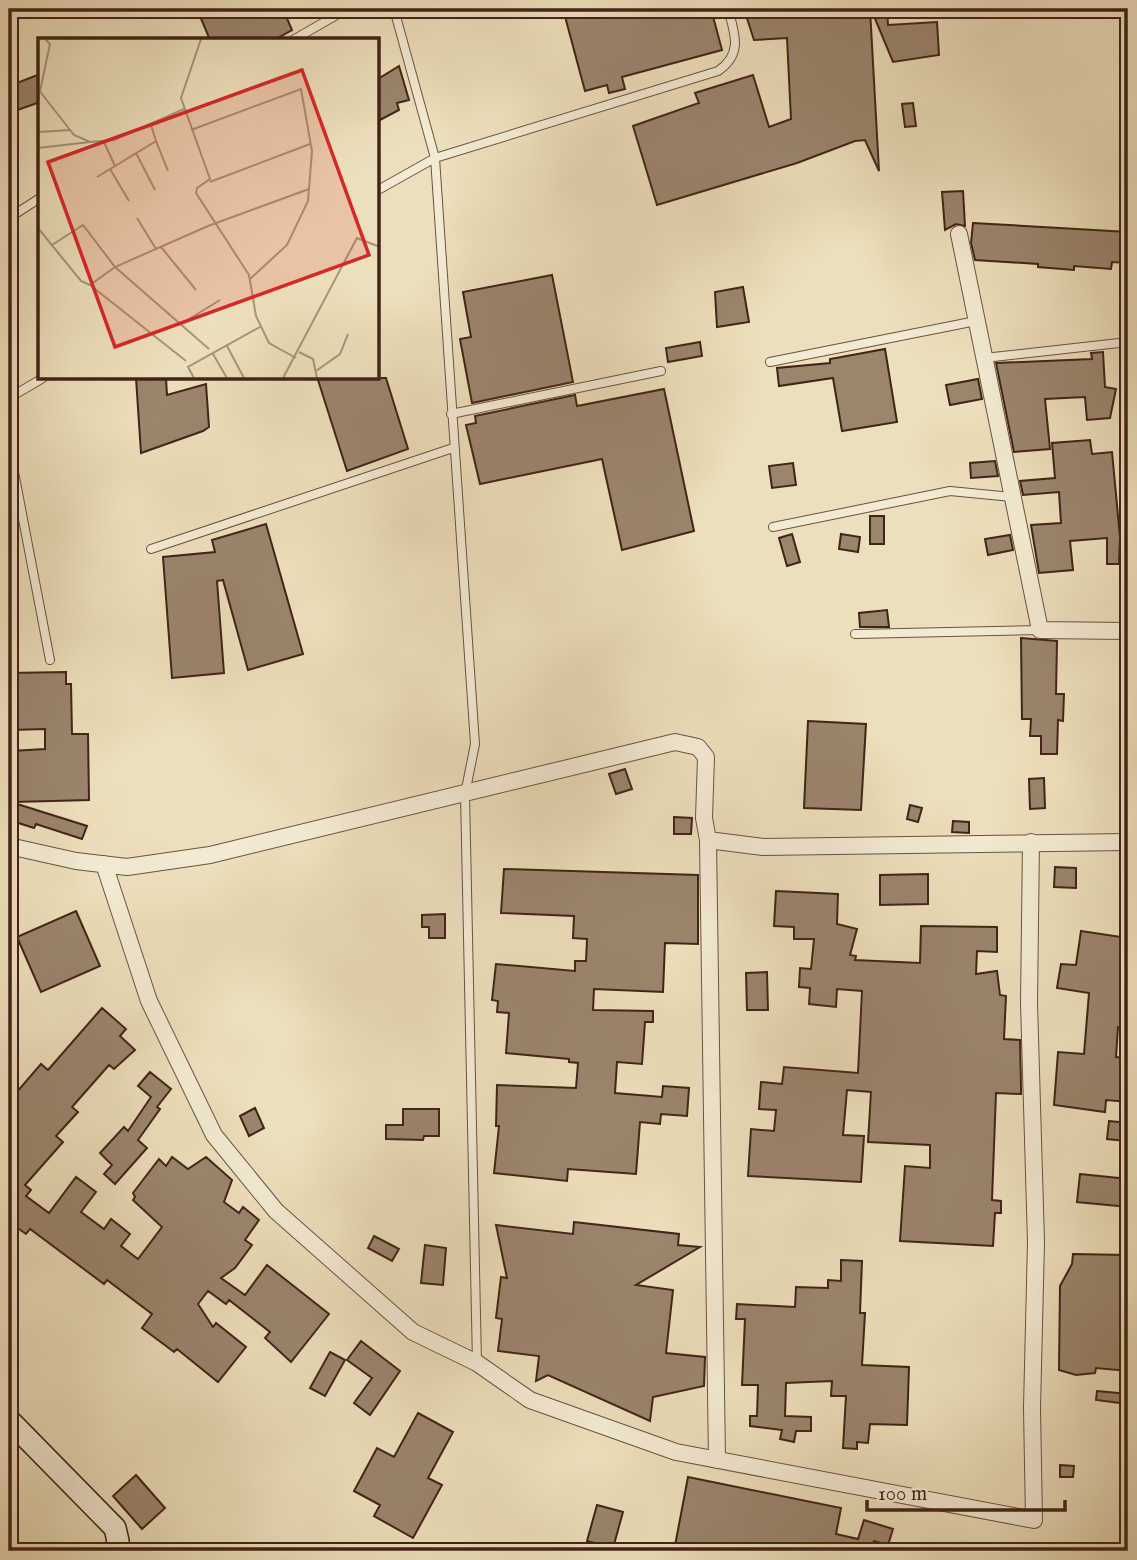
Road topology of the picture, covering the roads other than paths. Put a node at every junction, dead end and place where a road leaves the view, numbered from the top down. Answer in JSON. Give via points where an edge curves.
{"nodes":[{"id":1,"x":347,"y":9,"type":"edge"},
{"id":2,"x":394,"y":9,"type":"edge"},
{"id":3,"x":728,"y":9,"type":"edge"},
{"id":4,"x":296,"y":38,"type":"edge"},
{"id":5,"x":435,"y":158,"type":"junction"},
{"id":6,"x":380,"y":189,"type":"edge"},
{"id":7,"x":38,"y":199,"type":"edge"},
{"id":8,"x":9,"y":218,"type":"edge"},
{"id":9,"x":959,"y":234,"type":"dead end"},
{"id":10,"x":976,"y":321,"type":"junction"},
{"id":11,"x":1128,"y":342,"type":"edge"},
{"id":12,"x":984,"y":358,"type":"junction"},
{"id":13,"x":770,"y":362,"type":"dead end"},
{"id":14,"x":661,"y":372,"type":"dead end"},
{"id":15,"x":40,"y":380,"type":"edge"},
{"id":16,"x":1128,"y":391,"type":"edge"},
{"id":17,"x":9,"y":398,"type":"edge"},
{"id":18,"x":451,"y":414,"type":"junction"},
{"id":19,"x":1128,"y":430,"type":"edge"},
{"id":20,"x":9,"y":446,"type":"edge"},
{"id":21,"x":453,"y":448,"type":"junction"},
{"id":22,"x":1012,"y":497,"type":"junction"},
{"id":23,"x":773,"y":527,"type":"dead end"},
{"id":24,"x":151,"y":549,"type":"dead end"},
{"id":25,"x":1040,"y":630,"type":"junction"},
{"id":26,"x":1128,"y":631,"type":"edge"},
{"id":27,"x":855,"y":634,"type":"dead end"},
{"id":28,"x":50,"y":660,"type":"dead end"},
{"id":29,"x":465,"y":794,"type":"junction"},
{"id":30,"x":708,"y":840,"type":"junction"},
{"id":31,"x":1031,"y":842,"type":"junction"},
{"id":32,"x":1128,"y":842,"type":"edge"},
{"id":33,"x":9,"y":846,"type":"edge"},
{"id":34,"x":104,"y":864,"type":"junction"},
{"id":35,"x":477,"y":1363,"type":"junction"},
{"id":36,"x":9,"y":1420,"type":"edge"},
{"id":37,"x":716,"y":1460,"type":"junction"},
{"id":38,"x":115,"y":1551,"type":"edge"}],
"edges":[{"from":1,"to":4,"type":"lane"},
{"from":2,"to":5,"type":"lane"},
{"from":3,"to":5,"type":"lane","via":[[737,43],[735,54],[718,71]]},
{"from":5,"to":6,"type":"lane"},
{"from":5,"to":18,"type":"lane"},
{"from":7,"to":8,"type":"lane"},
{"from":9,"to":10,"type":"street"},
{"from":10,"to":12,"type":"street"},
{"from":10,"to":13,"type":"lane"},
{"from":11,"to":12,"type":"lane"},
{"from":12,"to":22,"type":"street"},
{"from":14,"to":18,"type":"lane"},
{"from":15,"to":17,"type":"lane"},
{"from":16,"to":19,"type":"street"},
{"from":18,"to":21,"type":"lane"},
{"from":20,"to":28,"type":"lane"},
{"from":21,"to":24,"type":"lane"},
{"from":21,"to":29,"type":"lane","via":[[475,744]]},
{"from":22,"to":23,"type":"lane","via":[[950,491]]},
{"from":22,"to":25,"type":"street"},
{"from":25,"to":26,"type":"street"},
{"from":25,"to":27,"type":"lane"},
{"from":29,"to":30,"type":"street","via":[[675,742],[698,747],[706,757]]},
{"from":29,"to":34,"type":"street","via":[[210,855],[127,867]]},
{"from":29,"to":35,"type":"lane"},
{"from":30,"to":31,"type":"street","via":[[763,847]]},
{"from":30,"to":37,"type":"street"},
{"from":31,"to":32,"type":"street"},
{"from":31,"to":37,"type":"street","via":[[1034,1520]]},
{"from":33,"to":34,"type":"street"},
{"from":34,"to":35,"type":"street","via":[[149,1001],[215,1135],[276,1211],[413,1332]]},
{"from":35,"to":37,"type":"street","via":[[530,1400],[676,1452]]},
{"from":36,"to":38,"type":"main road","via":[[115,1528]]}]}
